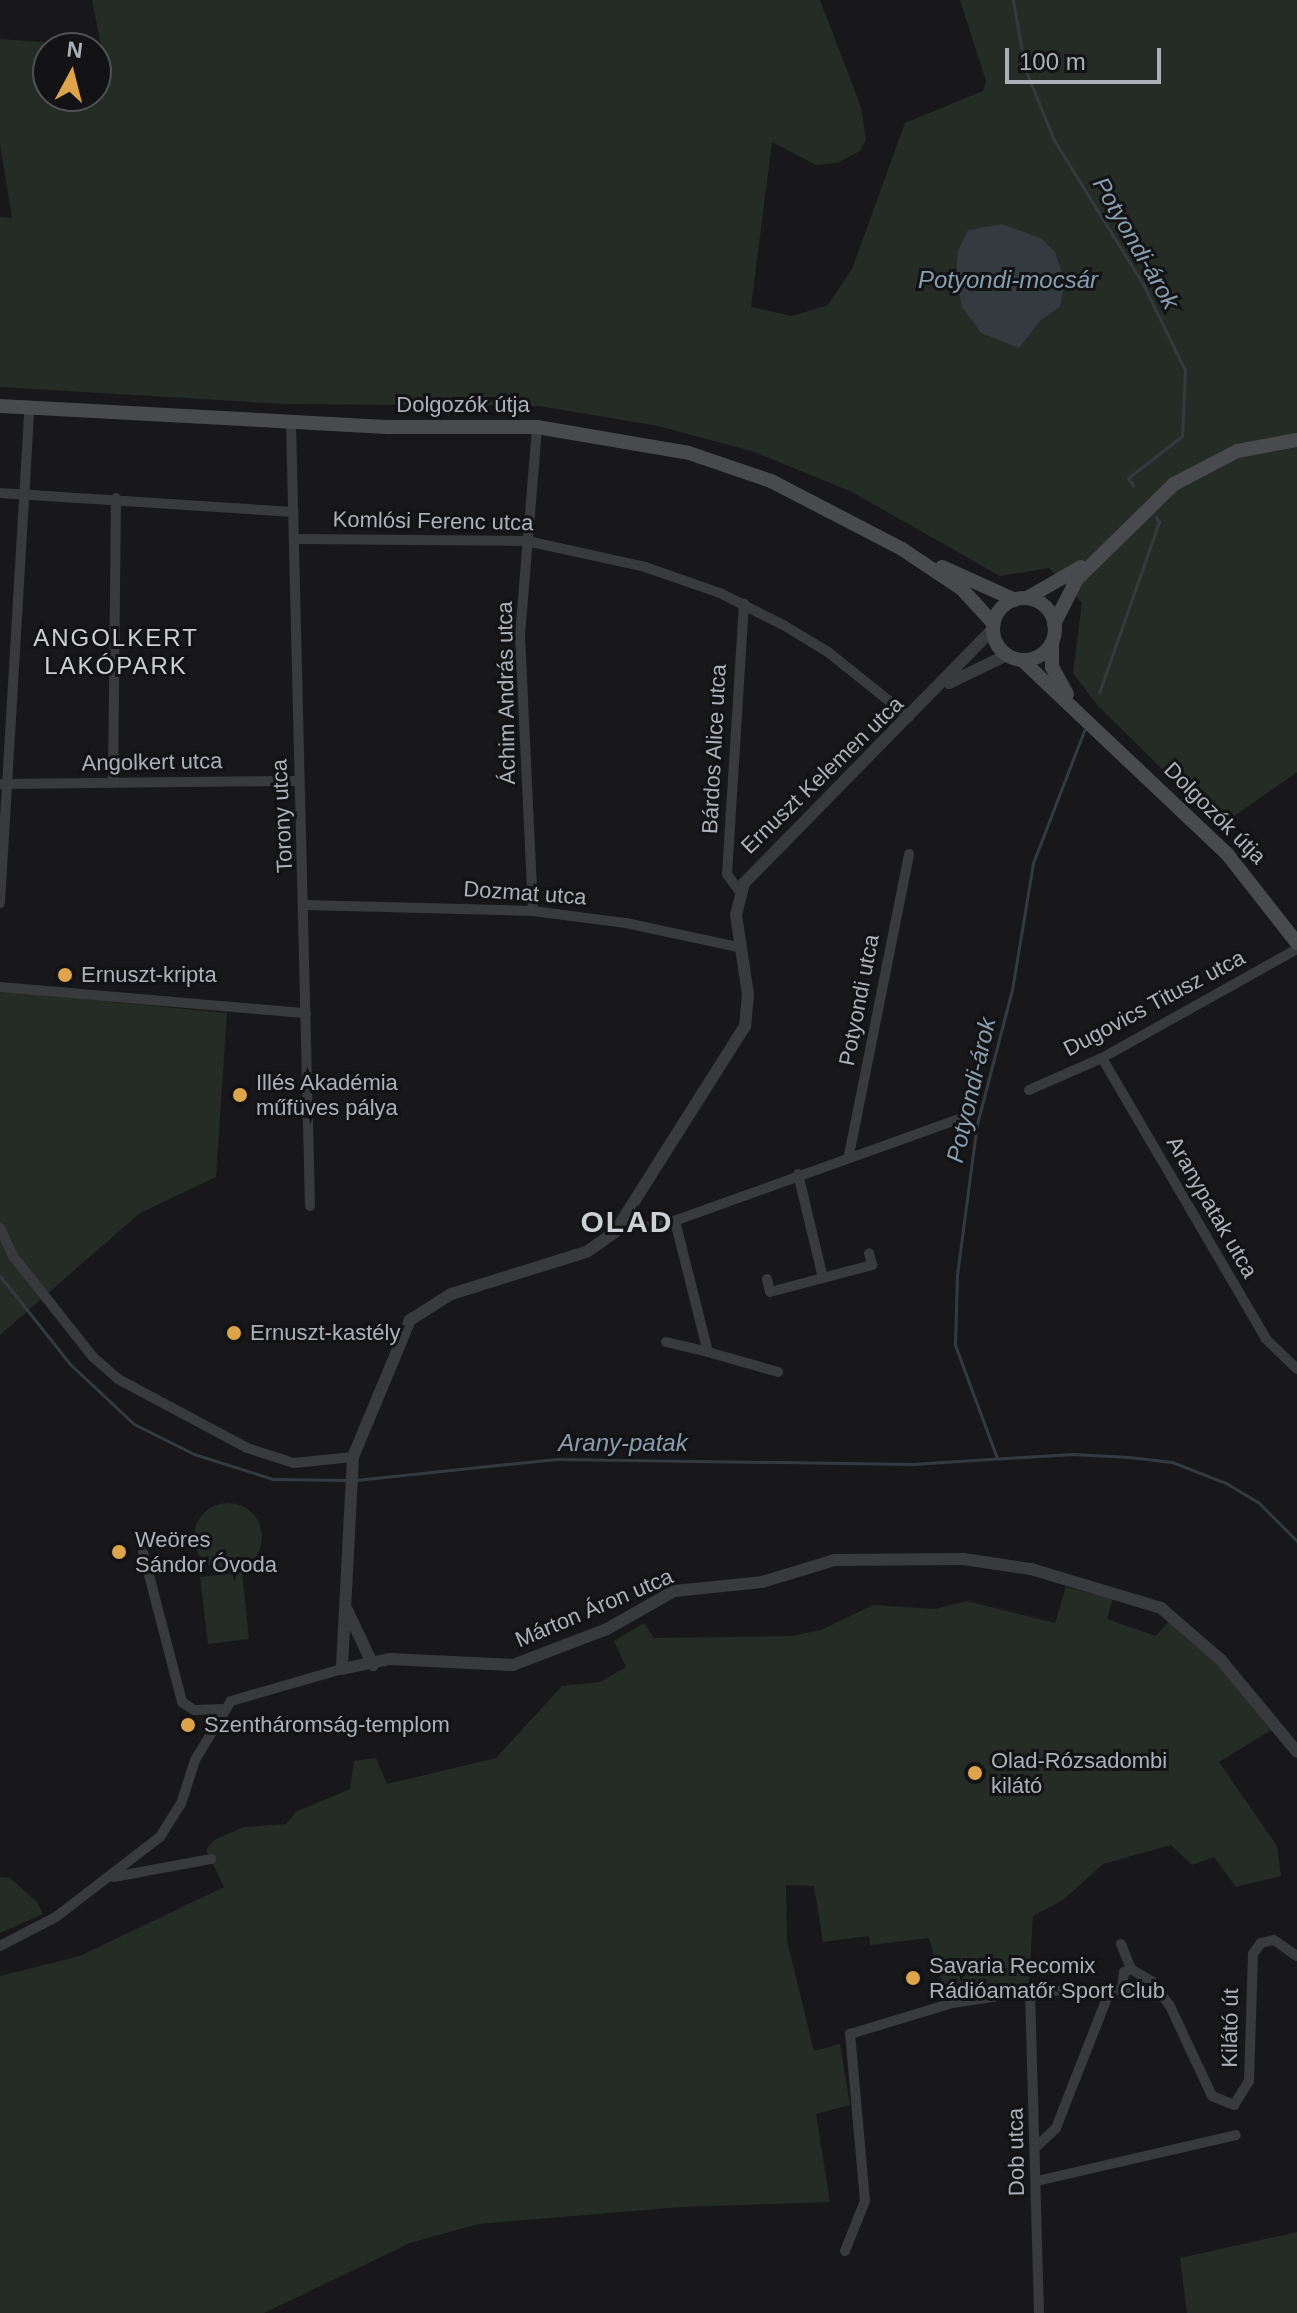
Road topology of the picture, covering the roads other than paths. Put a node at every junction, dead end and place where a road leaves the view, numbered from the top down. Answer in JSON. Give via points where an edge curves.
{"nodes":[{"id":1,"x":0,"y":406,"type":"edge"},
{"id":2,"x":29,"y":410,"type":"junction"},
{"id":3,"x":291,"y":423,"type":"junction"},
{"id":4,"x":537,"y":427,"type":"junction"},
{"id":5,"x":1297,"y":440,"type":"edge"},
{"id":6,"x":0,"y":493,"type":"edge"},
{"id":7,"x":22,"y":494,"type":"junction"},
{"id":8,"x":116,"y":498,"type":"junction"},
{"id":9,"x":293,"y":512,"type":"junction"},
{"id":10,"x":296,"y":539,"type":"junction"},
{"id":11,"x":527,"y":541,"type":"junction"},
{"id":12,"x":902,"y":549,"type":"junction"},
{"id":13,"x":1095,"y":558,"type":"junction"},
{"id":14,"x":1020,"y":599,"type":"junction"},
{"id":15,"x":744,"y":604,"type":"junction"},
{"id":16,"x":1054,"y":624,"type":"junction"},
{"id":17,"x":994,"y":626,"type":"junction"},
{"id":18,"x":1052,"y":642,"type":"junction"},
{"id":19,"x":1007,"y":655,"type":"junction"},
{"id":20,"x":1022,"y":660,"type":"junction"},
{"id":21,"x":933,"y":694,"type":"junction"},
{"id":22,"x":909,"y":717,"type":"junction"},
{"id":23,"x":1090,"y":722,"type":"junction"},
{"id":24,"x":299,"y":781,"type":"junction"},
{"id":25,"x":113,"y":783,"type":"junction"},
{"id":26,"x":3,"y":784,"type":"edge"},
{"id":27,"x":909,"y":854,"type":"dead end"},
{"id":28,"x":740,"y":892,"type":"junction"},
{"id":29,"x":0,"y":903,"type":"edge"},
{"id":30,"x":306,"y":905,"type":"junction"},
{"id":31,"x":533,"y":911,"type":"junction"},
{"id":32,"x":1297,"y":946,"type":"edge"},
{"id":33,"x":738,"y":947,"type":"junction"},
{"id":34,"x":0,"y":987,"type":"edge"},
{"id":35,"x":306,"y":1013,"type":"junction"},
{"id":36,"x":1102,"y":1058,"type":"junction"},
{"id":37,"x":1029,"y":1090,"type":"dead end"},
{"id":38,"x":964,"y":1117,"type":"dead end"},
{"id":39,"x":849,"y":1155,"type":"junction"},
{"id":40,"x":798,"y":1174,"type":"junction"},
{"id":41,"x":310,"y":1206,"type":"dead end"},
{"id":42,"x":629,"y":1214,"type":"junction"},
{"id":43,"x":675,"y":1221,"type":"junction"},
{"id":44,"x":0,"y":1228,"type":"edge"},
{"id":45,"x":869,"y":1253,"type":"dead end"},
{"id":46,"x":823,"y":1278,"type":"junction"},
{"id":47,"x":767,"y":1279,"type":"dead end"},
{"id":48,"x":666,"y":1342,"type":"dead end"},
{"id":49,"x":708,"y":1352,"type":"junction"},
{"id":50,"x":1297,"y":1369,"type":"edge"},
{"id":51,"x":778,"y":1372,"type":"dead end"},
{"id":52,"x":352,"y":1461,"type":"junction"},
{"id":53,"x":143,"y":1552,"type":"dead end"},
{"id":54,"x":345,"y":1603,"type":"junction"},
{"id":55,"x":373,"y":1665,"type":"junction"},
{"id":56,"x":342,"y":1669,"type":"junction"},
{"id":57,"x":222,"y":1709,"type":"junction"},
{"id":58,"x":1297,"y":1752,"type":"edge"},
{"id":59,"x":211,"y":1859,"type":"dead end"},
{"id":60,"x":109,"y":1878,"type":"junction"},
{"id":61,"x":1121,"y":1944,"type":"dead end"},
{"id":62,"x":0,"y":1946,"type":"edge"},
{"id":63,"x":1297,"y":1956,"type":"edge"},
{"id":64,"x":1131,"y":1969,"type":"junction"},
{"id":65,"x":1116,"y":1990,"type":"junction"},
{"id":66,"x":1030,"y":1991,"type":"junction"},
{"id":67,"x":1164,"y":1998,"type":"junction"},
{"id":68,"x":1236,"y":2135,"type":"dead end"},
{"id":69,"x":1037,"y":2146,"type":"junction"},
{"id":70,"x":1037,"y":2181,"type":"junction"},
{"id":71,"x":845,"y":2251,"type":"dead end"},
{"id":72,"x":1039,"y":2313,"type":"edge"}],
"edges":[{"from":1,"to":2,"type":"main road","name":"Dolgozók útja"},
{"from":2,"to":3,"type":"main road","name":"Dolgozók útja"},
{"from":2,"to":7,"type":"street"},
{"from":3,"to":4,"type":"main road","name":"Dolgozók útja"},
{"from":3,"to":9,"type":"street","name":"Torony utca"},
{"from":4,"to":11,"type":"street","name":"Áchim András utca"},
{"from":4,"to":12,"type":"main road","name":"Dolgozók útja","via":[[648,444],[744,470]]},
{"from":5,"to":13,"type":"main road","via":[[1237,451],[1195,470],[1152,501]]},
{"from":6,"to":7,"type":"street"},
{"from":7,"to":8,"type":"street"},
{"from":7,"to":26,"type":"street"},
{"from":8,"to":9,"type":"street"},
{"from":8,"to":25,"type":"street"},
{"from":9,"to":10,"type":"street","name":"Torony utca"},
{"from":10,"to":11,"type":"street","name":"Komlósi Ferenc utca"},
{"from":10,"to":24,"type":"street","name":"Torony utca"},
{"from":11,"to":15,"type":"street","name":"Komlósi Ferenc utca","via":[[645,567]]},
{"from":11,"to":31,"type":"street","name":"Áchim András utca","via":[[520,635]]},
{"from":12,"to":14,"type":"main road","name":"Dolgozók útja"},
{"from":12,"to":17,"type":"main road","name":"Dolgozók útja","via":[[962,589]]},
{"from":13,"to":14,"type":"main road"},
{"from":13,"to":16,"type":"main road","via":[[1063,599]]},
{"from":14,"to":16,"type":"main road","via":[[1044,606]]},
{"from":14,"to":17,"type":"main road","via":[[1001,609]]},
{"from":15,"to":22,"type":"street","name":"Komlósi Ferenc utca","via":[[828,652]]},
{"from":15,"to":28,"type":"street","name":"Bárdos Alice utca","via":[[727,874]]},
{"from":16,"to":18,"type":"main road"},
{"from":17,"to":19,"type":"main road"},
{"from":17,"to":21,"type":"street","name":"Ernuszt Kelemen utca"},
{"from":18,"to":20,"type":"main road","via":[[1042,654]]},
{"from":18,"to":23,"type":"main road","name":"Dolgozók útja","via":[[1052,667]]},
{"from":19,"to":20,"type":"main road"},
{"from":19,"to":21,"type":"street","name":"Ernuszt Kelemen utca","via":[[988,660]]},
{"from":20,"to":23,"type":"main road","name":"Dolgozók útja"},
{"from":21,"to":22,"type":"street","name":"Ernuszt Kelemen utca"},
{"from":22,"to":28,"type":"street","name":"Ernuszt Kelemen utca","via":[[761,860]]},
{"from":23,"to":32,"type":"main road","name":"Dolgozók útja","via":[[1228,855]]},
{"from":24,"to":25,"type":"street","name":"Angolkert utca"},
{"from":24,"to":30,"type":"street","name":"Torony utca"},
{"from":25,"to":26,"type":"street","name":"Angolkert utca"},
{"from":26,"to":29,"type":"street"},
{"from":27,"to":39,"type":"street","name":"Potyondi utca"},
{"from":28,"to":33,"type":"street"},
{"from":30,"to":31,"type":"street","name":"Dozmat utca"},
{"from":30,"to":35,"type":"street","name":"Torony utca"},
{"from":31,"to":33,"type":"street","name":"Dozmat utca","via":[[626,923]]},
{"from":32,"to":36,"type":"street","name":"Dugovics Titusz utca"},
{"from":33,"to":42,"type":"street","via":[[748,1003],[738,1043],[688,1111]]},
{"from":34,"to":35,"type":"street"},
{"from":35,"to":41,"type":"street","name":"Torony utca"},
{"from":36,"to":37,"type":"street","name":"Dugovics Titusz utca"},
{"from":36,"to":50,"type":"street","name":"Aranypatak utca","via":[[1266,1339]]},
{"from":38,"to":39,"type":"street"},
{"from":39,"to":40,"type":"street"},
{"from":40,"to":43,"type":"street"},
{"from":40,"to":46,"type":"street"},
{"from":42,"to":43,"type":"street","via":[[646,1227]]},
{"from":42,"to":52,"type":"street","via":[[615,1232],[586,1252],[451,1294],[418,1311],[399,1336]]},
{"from":43,"to":49,"type":"street"},
{"from":44,"to":52,"type":"street","via":[[13,1256],[93,1357],[129,1386],[247,1448],[294,1463]]},
{"from":45,"to":46,"type":"street","via":[[872,1265]]},
{"from":46,"to":47,"type":"street","via":[[770,1292]]},
{"from":48,"to":49,"type":"street"},
{"from":49,"to":51,"type":"street"},
{"from":52,"to":54,"type":"street"},
{"from":53,"to":57,"type":"street","via":[[182,1702],[194,1710]]},
{"from":54,"to":55,"type":"street"},
{"from":54,"to":56,"type":"street"},
{"from":55,"to":56,"type":"street","name":"Márton Áron utca"},
{"from":55,"to":58,"type":"street","name":"Márton Áron utca","via":[[411,1659],[513,1665],[607,1629],[674,1591],[762,1582],[835,1560],[914,1557],[1000,1563],[1129,1594],[1185,1625]]},
{"from":56,"to":57,"type":"street","name":"Márton Áron utca","via":[[245,1695]]},
{"from":57,"to":60,"type":"street","via":[[170,1824]]},
{"from":59,"to":60,"type":"street"},
{"from":60,"to":62,"type":"street","via":[[56,1917]]},
{"from":61,"to":64,"type":"street"},
{"from":63,"to":67,"type":"street","name":"Kilátó út","via":[[1274,1940],[1261,1943],[1253,1954],[1249,2081],[1234,2105],[1212,2096]]},
{"from":64,"to":65,"type":"street"},
{"from":64,"to":67,"type":"street","via":[[1153,1982]]},
{"from":65,"to":66,"type":"street"},
{"from":65,"to":67,"type":"street","via":[[1149,1990]]},
{"from":65,"to":69,"type":"street","via":[[1056,2128]]},
{"from":66,"to":69,"type":"street","name":"Dob utca"},
{"from":66,"to":71,"type":"street","via":[[953,2003],[850,2034],[865,2201]]},
{"from":68,"to":70,"type":"street"},
{"from":69,"to":70,"type":"street","name":"Dob utca"},
{"from":70,"to":72,"type":"street","name":"Dob utca"}]}
